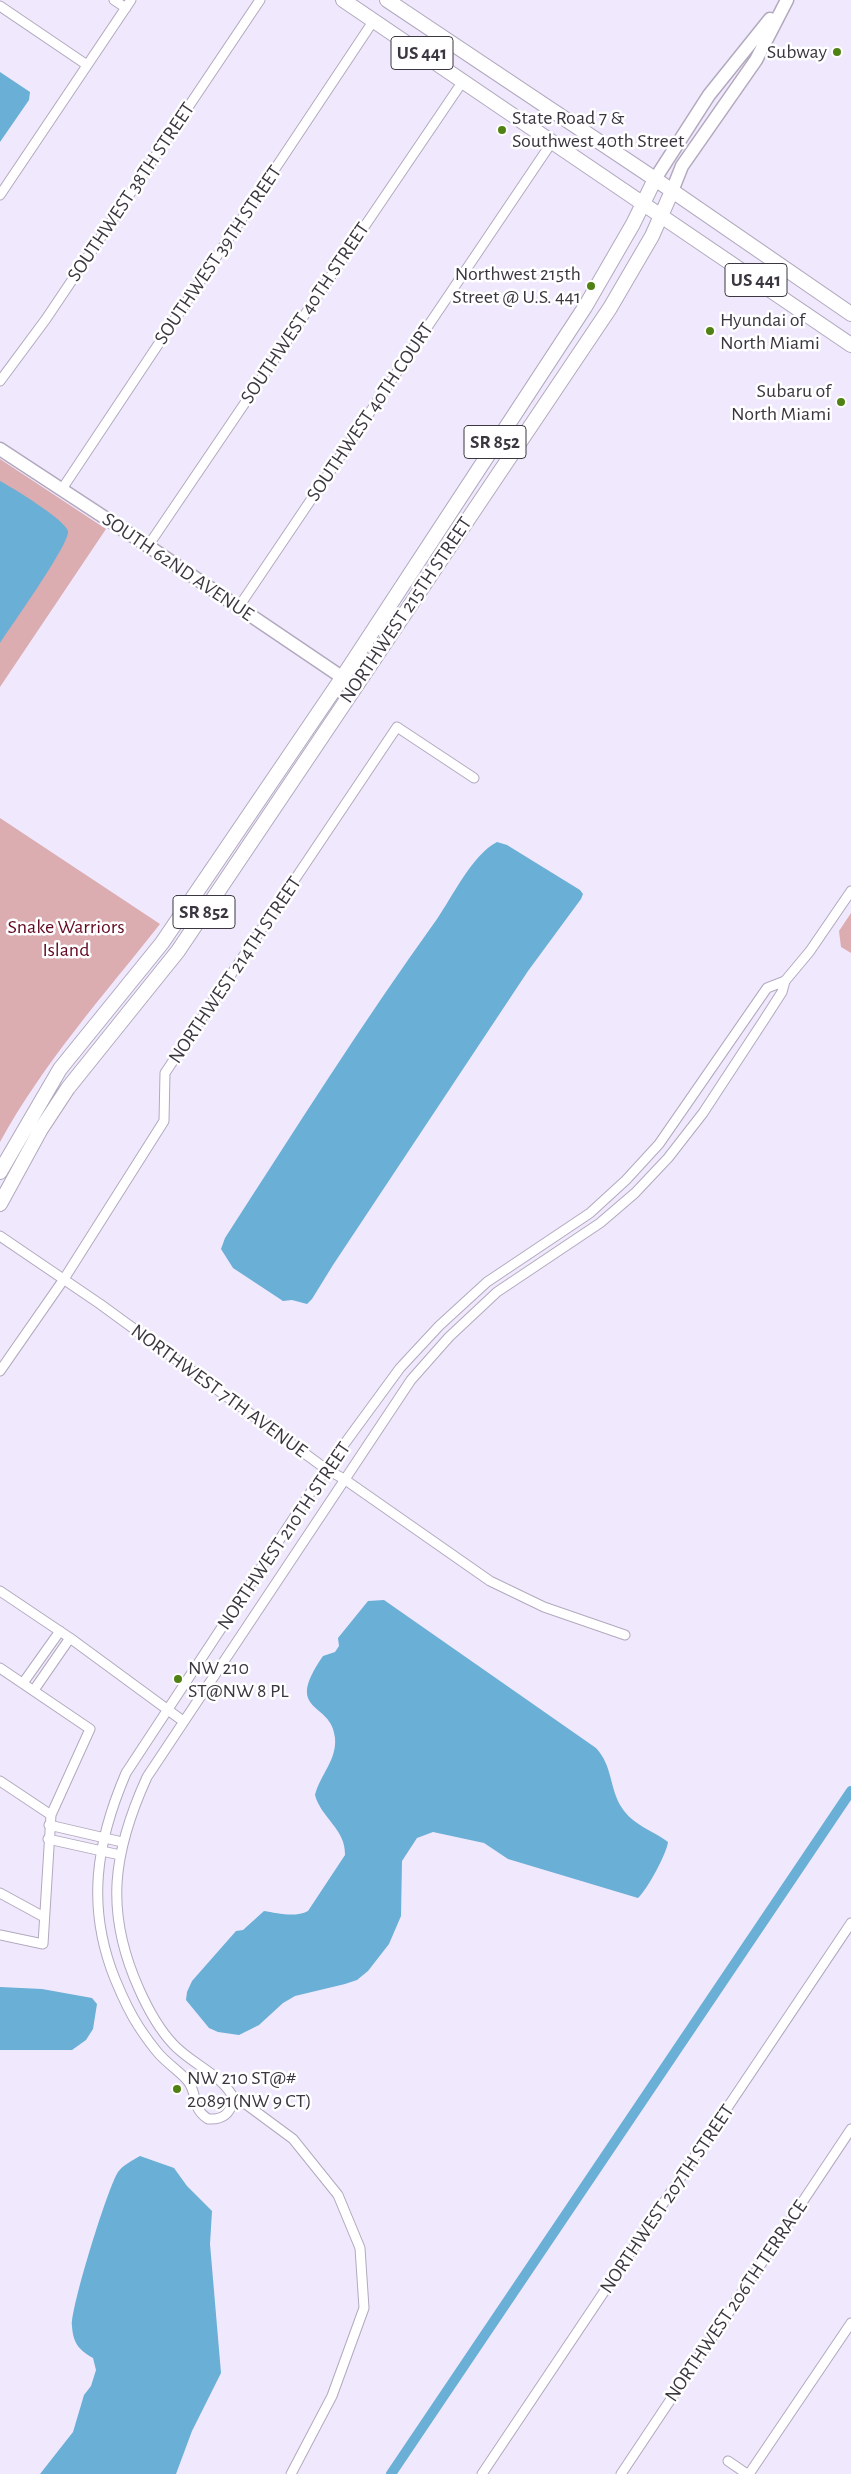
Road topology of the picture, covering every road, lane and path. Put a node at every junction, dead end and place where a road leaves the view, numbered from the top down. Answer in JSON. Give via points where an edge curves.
{"nodes":[{"id":1,"x":114,"y":0,"type":"edge"},
{"id":2,"x":260,"y":0,"type":"edge"},
{"id":3,"x":343,"y":0,"type":"edge"},
{"id":4,"x":387,"y":0,"type":"edge"},
{"id":5,"x":786,"y":0,"type":"edge"},
{"id":6,"x":128,"y":4,"type":"edge"},
{"id":7,"x":0,"y":6,"type":"edge"},
{"id":8,"x":374,"y":20,"type":"junction"},
{"id":9,"x":86,"y":65,"type":"junction"},
{"id":10,"x":463,"y":81,"type":"junction"},
{"id":11,"x":552,"y":142,"type":"junction"},
{"id":12,"x":655,"y":178,"type":"junction"},
{"id":13,"x":672,"y":190,"type":"junction"},
{"id":14,"x":0,"y":195,"type":"edge"},
{"id":15,"x":643,"y":203,"type":"junction"},
{"id":16,"x":661,"y":215,"type":"junction"},
{"id":17,"x":851,"y":314,"type":"edge"},
{"id":18,"x":851,"y":345,"type":"edge"},
{"id":19,"x":0,"y":381,"type":"edge"},
{"id":20,"x":520,"y":404,"type":"junction"},
{"id":21,"x":537,"y":416,"type":"junction"},
{"id":22,"x":0,"y":449,"type":"edge"},
{"id":23,"x":62,"y":489,"type":"junction"},
{"id":24,"x":148,"y":546,"type":"junction"},
{"id":25,"x":238,"y":608,"type":"junction"},
{"id":26,"x":342,"y":678,"type":"junction"},
{"id":27,"x":355,"y":686,"type":"junction"},
{"id":28,"x":474,"y":778,"type":"dead end"},
{"id":29,"x":851,"y":891,"type":"edge"},
{"id":30,"x":785,"y":981,"type":"junction"},
{"id":31,"x":0,"y":1172,"type":"edge"},
{"id":32,"x":0,"y":1204,"type":"edge"},
{"id":33,"x":0,"y":1236,"type":"edge"},
{"id":34,"x":64,"y":1279,"type":"junction"},
{"id":35,"x":0,"y":1371,"type":"edge"},
{"id":36,"x":326,"y":1469,"type":"junction"},
{"id":37,"x":344,"y":1479,"type":"junction"},
{"id":38,"x":0,"y":1590,"type":"edge"},
{"id":39,"x":60,"y":1631,"type":"junction"},
{"id":40,"x":625,"y":1635,"type":"dead end"},
{"id":41,"x":70,"y":1638,"type":"junction"},
{"id":42,"x":0,"y":1668,"type":"edge"},
{"id":43,"x":23,"y":1683,"type":"junction"},
{"id":44,"x":34,"y":1690,"type":"junction"},
{"id":45,"x":168,"y":1710,"type":"junction"},
{"id":46,"x":183,"y":1722,"type":"junction"},
{"id":47,"x":0,"y":1781,"type":"edge"},
{"id":48,"x":51,"y":1815,"type":"junction"},
{"id":49,"x":49,"y":1825,"type":"junction"},
{"id":50,"x":103,"y":1838,"type":"junction"},
{"id":51,"x":48,"y":1839,"type":"junction"},
{"id":52,"x":122,"y":1842,"type":"junction"},
{"id":53,"x":101,"y":1852,"type":"junction"},
{"id":54,"x":120,"y":1856,"type":"junction"},
{"id":55,"x":0,"y":1893,"type":"edge"},
{"id":56,"x":44,"y":1917,"type":"junction"},
{"id":57,"x":851,"y":1923,"type":"edge"},
{"id":58,"x":0,"y":1935,"type":"edge"},
{"id":59,"x":234,"y":2099,"type":"junction"},
{"id":60,"x":851,"y":2129,"type":"edge"},
{"id":61,"x":851,"y":2323,"type":"edge"},
{"id":62,"x":728,"y":2461,"type":"dead end"},
{"id":63,"x":291,"y":2474,"type":"edge"},
{"id":64,"x":482,"y":2474,"type":"edge"},
{"id":65,"x":621,"y":2474,"type":"edge"},
{"id":66,"x":748,"y":2474,"type":"edge"}],
"edges":[{"from":1,"to":6,"type":"street"},
{"from":2,"to":19,"type":"street","name":"SOUTHWEST 38TH STREET","via":[[51,311]]},
{"from":3,"to":8,"type":"main road","number":"US 441"},
{"from":4,"to":12,"type":"main road","number":"US 441"},
{"from":5,"to":12,"type":"street","name":"NORTHWEST 215TH STREET","via":[[709,95]]},
{"from":5,"to":13,"type":"street","name":"NORTHWEST 215TH STREET","via":[[756,60],[682,166]]},
{"from":6,"to":9,"type":"street"},
{"from":7,"to":9,"type":"street"},
{"from":8,"to":10,"type":"main road","number":"US 441"},
{"from":8,"to":23,"type":"street","name":"SOUTHWEST 39TH STREET"},
{"from":9,"to":14,"type":"street"},
{"from":10,"to":11,"type":"main road","number":"US 441"},
{"from":10,"to":24,"type":"street","name":"SOUTHWEST 40TH STREET"},
{"from":11,"to":15,"type":"main road","number":"US 441"},
{"from":11,"to":25,"type":"street","name":"SOUTHWEST 40TH COURT"},
{"from":12,"to":13,"type":"main road","number":"US 441"},
{"from":12,"to":15,"type":"main road","name":"NORTHWEST 215TH STREET","number":"SR 852"},
{"from":13,"to":16,"type":"main road","name":"NORTHWEST 215TH STREET","number":"SR 852"},
{"from":13,"to":17,"type":"main road","number":"US 441"},
{"from":15,"to":16,"type":"main road","number":"US 441"},
{"from":15,"to":20,"type":"main road","name":"NORTHWEST 215TH STREET","number":"SR 852","via":[[585,307]]},
{"from":16,"to":18,"type":"main road","number":"US 441"},
{"from":16,"to":21,"type":"main road","name":"NORTHWEST 215TH STREET","number":"SR 852","via":[[620,292]]},
{"from":20,"to":21,"type":"main road"},
{"from":20,"to":26,"type":"main road","name":"NORTHWEST 215TH STREET","number":"SR 852"},
{"from":21,"to":27,"type":"main road","name":"NORTHWEST 215TH STREET","number":"SR 852"},
{"from":22,"to":23,"type":"street","name":"SOUTH 62ND AVENUE"},
{"from":23,"to":24,"type":"street","name":"SOUTH 62ND AVENUE"},
{"from":24,"to":25,"type":"street","name":"SOUTH 62ND AVENUE"},
{"from":25,"to":26,"type":"street","name":"SOUTH 62ND AVENUE"},
{"from":26,"to":27,"type":"street","name":"SOUTH 62ND AVENUE"},
{"from":26,"to":31,"type":"main road","name":"NORTHWEST 215TH STREET","number":"SR 852","via":[[162,943],[60,1069]]},
{"from":27,"to":32,"type":"main road","name":"NORTHWEST 215TH STREET","number":"SR 852","via":[[178,952],[68,1088],[41,1129]]},
{"from":28,"to":34,"type":"street","name":"NORTHWEST 214TH STREET","via":[[397,727],[165,1073],[164,1121]]},
{"from":29,"to":30,"type":"street","name":"NORTHWEST 210TH STREET","via":[[810,952]]},
{"from":30,"to":36,"type":"street","name":"NORTHWEST 210TH STREET","via":[[767,988],[659,1144],[626,1180],[590,1213],[487,1282],[439,1326],[400,1368]]},
{"from":30,"to":37,"type":"street","name":"NORTHWEST 210TH STREET","via":[[782,992],[764,1020],[668,1158],[600,1223],[497,1292],[449,1337],[411,1380]]},
{"from":33,"to":34,"type":"street","name":"NORTHWEST 7TH AVENUE"},
{"from":34,"to":35,"type":"street","name":"NORTHWEST 214TH STREET"},
{"from":34,"to":36,"type":"street","name":"NORTHWEST 7TH AVENUE"},
{"from":36,"to":37,"type":"street","name":"NORTHWEST 7TH AVENUE"},
{"from":36,"to":45,"type":"street","name":"NORTHWEST 210TH STREET"},
{"from":37,"to":40,"type":"street","name":"NORTHWEST 7TH AVENUE","via":[[490,1581],[544,1607]]},
{"from":37,"to":46,"type":"street","name":"NORTHWEST 210TH STREET"},
{"from":38,"to":39,"type":"street"},
{"from":39,"to":41,"type":"street"},
{"from":39,"to":43,"type":"street"},
{"from":41,"to":44,"type":"street"},
{"from":41,"to":45,"type":"street"},
{"from":42,"to":43,"type":"street"},
{"from":43,"to":44,"type":"street"},
{"from":44,"to":48,"type":"street","via":[[90,1729]]},
{"from":45,"to":46,"type":"street"},
{"from":45,"to":50,"type":"street","name":"NORTHWEST 210TH STREET","via":[[126,1773],[110,1810]]},
{"from":46,"to":52,"type":"street","name":"NORTHWEST 210TH STREET","via":[[147,1777],[130,1814]]},
{"from":47,"to":48,"type":"street"},
{"from":48,"to":49,"type":"street"},
{"from":49,"to":50,"type":"street"},
{"from":49,"to":51,"type":"street"},
{"from":50,"to":52,"type":"street"},
{"from":50,"to":53,"type":"street","name":"NORTHWEST 210TH STREET"},
{"from":51,"to":53,"type":"street"},
{"from":51,"to":56,"type":"street"},
{"from":52,"to":54,"type":"street","name":"NORTHWEST 210TH STREET"},
{"from":53,"to":54,"type":"street"},
{"from":53,"to":59,"type":"street","name":"NORTHWEST 210TH STREET","via":[[96,1893],[99,1921],[107,1958],[123,1999],[159,2054],[189,2082],[200,2114],[208,2119],[224,2117]]},
{"from":54,"to":59,"type":"street","name":"NORTHWEST 210TH STREET","via":[[116,1898],[119,1924],[128,1966],[143,1998],[172,2043],[218,2079]]},
{"from":55,"to":56,"type":"street"},
{"from":56,"to":58,"type":"street","via":[[43,1944]]},
{"from":57,"to":64,"type":"street","name":"NORTHWEST 207TH STREET"},
{"from":59,"to":63,"type":"street","via":[[293,2139],[338,2195],[360,2248],[364,2308],[332,2396]]},
{"from":60,"to":65,"type":"street","name":"NORTHWEST 206TH TERRACE"},
{"from":61,"to":66,"type":"street"},
{"from":62,"to":66,"type":"street"}]}
